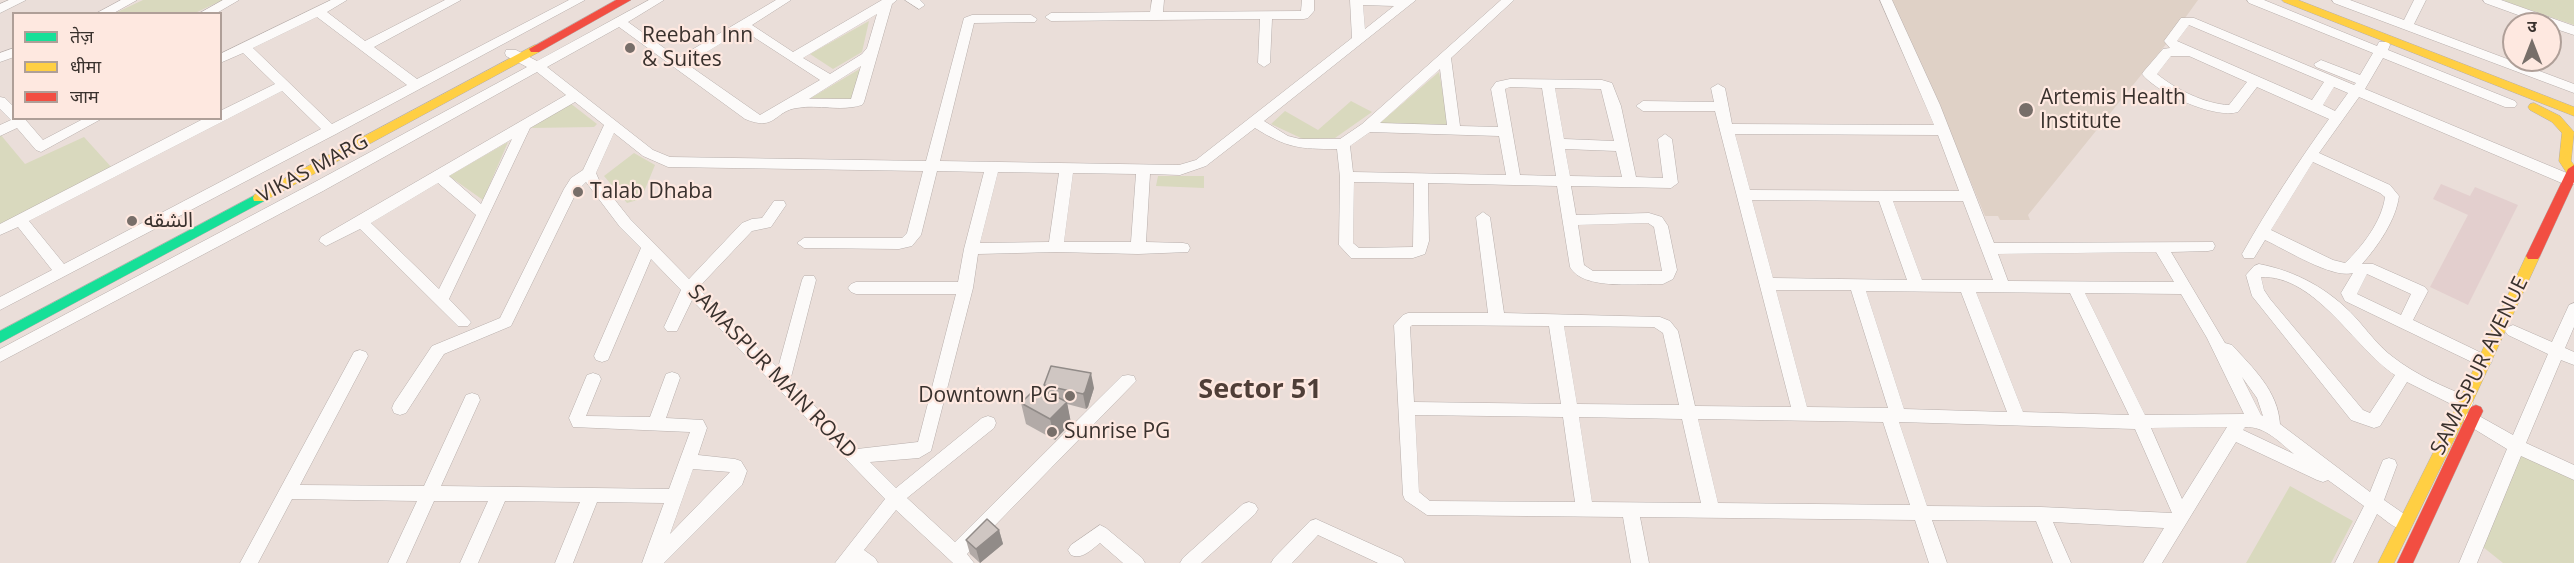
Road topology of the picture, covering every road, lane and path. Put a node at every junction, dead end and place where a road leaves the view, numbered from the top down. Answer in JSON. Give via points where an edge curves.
{"nodes":[{"id":1,"x":20,"y":0,"type":"edge"},
{"id":2,"x":131,"y":0,"type":"edge"},
{"id":3,"x":233,"y":0,"type":"edge"},
{"id":4,"x":341,"y":0,"type":"edge"},
{"id":5,"x":455,"y":0,"type":"edge"},
{"id":6,"x":579,"y":0,"type":"edge"},
{"id":7,"x":609,"y":0,"type":"edge"},
{"id":8,"x":625,"y":0,"type":"edge"},
{"id":9,"x":658,"y":0,"type":"edge"},
{"id":10,"x":785,"y":0,"type":"edge"},
{"id":11,"x":1158,"y":0,"type":"edge"},
{"id":12,"x":1308,"y":0,"type":"edge"},
{"id":13,"x":1508,"y":0,"type":"edge"},
{"id":14,"x":1886,"y":0,"type":"edge"},
{"id":15,"x":2253,"y":0,"type":"edge"},
{"id":16,"x":2338,"y":0,"type":"edge"},
{"id":17,"x":2420,"y":0,"type":"edge"},
{"id":18,"x":889,"y":1,"type":"edge"},
{"id":19,"x":1409,"y":1,"type":"edge"},
{"id":20,"x":2299,"y":1,"type":"edge"},
{"id":21,"x":2493,"y":1,"type":"edge"},
{"id":22,"x":0,"y":9,"type":"edge"},
{"id":23,"x":318,"y":10,"type":"junction"},
{"id":24,"x":105,"y":12,"type":"edge"},
{"id":25,"x":208,"y":12,"type":"edge"},
{"id":26,"x":2194,"y":13,"type":"dead end"},
{"id":27,"x":1156,"y":16,"type":"junction"},
{"id":28,"x":1266,"y":16,"type":"junction"},
{"id":29,"x":1051,"y":17,"type":"dead end"},
{"id":30,"x":1031,"y":19,"type":"dead end"},
{"id":31,"x":619,"y":21,"type":"junction"},
{"id":32,"x":742,"y":24,"type":"junction"},
{"id":33,"x":2407,"y":26,"type":"junction"},
{"id":34,"x":2574,"y":31,"type":"edge"},
{"id":35,"x":2388,"y":39,"type":"junction"},
{"id":36,"x":1359,"y":40,"type":"junction"},
{"id":37,"x":365,"y":46,"type":"junction"},
{"id":38,"x":245,"y":47,"type":"junction"},
{"id":39,"x":2380,"y":52,"type":"junction"},
{"id":40,"x":872,"y":53,"type":"junction"},
{"id":41,"x":514,"y":55,"type":"junction"},
{"id":42,"x":222,"y":58,"type":"edge"},
{"id":43,"x":793,"y":58,"type":"junction"},
{"id":44,"x":1445,"y":58,"type":"junction"},
{"id":45,"x":679,"y":63,"type":"junction"},
{"id":46,"x":1264,"y":63,"type":"dead end"},
{"id":47,"x":536,"y":67,"type":"junction"},
{"id":48,"x":830,"y":80,"type":"junction"},
{"id":49,"x":2332,"y":80,"type":"junction"},
{"id":50,"x":2495,"y":81,"type":"junction"},
{"id":51,"x":2253,"y":83,"type":"junction"},
{"id":52,"x":285,"y":84,"type":"junction"},
{"id":53,"x":1548,"y":84,"type":"junction"},
{"id":54,"x":416,"y":85,"type":"junction"},
{"id":55,"x":2360,"y":86,"type":"junction"},
{"id":56,"x":1718,"y":88,"type":"dead end"},
{"id":57,"x":2574,"y":89,"type":"edge"},
{"id":58,"x":576,"y":95,"type":"junction"},
{"id":59,"x":0,"y":100,"type":"edge"},
{"id":60,"x":791,"y":103,"type":"junction"},
{"id":61,"x":2574,"y":103,"type":"edge"},
{"id":62,"x":2510,"y":104,"type":"dead end"},
{"id":63,"x":1643,"y":106,"type":"dead end"},
{"id":64,"x":1721,"y":107,"type":"junction"},
{"id":65,"x":2315,"y":107,"type":"junction"},
{"id":66,"x":2574,"y":112,"type":"edge"},
{"id":67,"x":12,"y":114,"type":"edge"},
{"id":68,"x":222,"y":116,"type":"edge"},
{"id":69,"x":2337,"y":119,"type":"junction"},
{"id":70,"x":15,"y":120,"type":"edge"},
{"id":71,"x":17,"y":120,"type":"edge"},
{"id":72,"x":93,"y":120,"type":"edge"},
{"id":73,"x":215,"y":120,"type":"edge"},
{"id":74,"x":1254,"y":121,"type":"junction"},
{"id":75,"x":611,"y":124,"type":"junction"},
{"id":76,"x":525,"y":125,"type":"junction"},
{"id":77,"x":1367,"y":127,"type":"junction"},
{"id":78,"x":1728,"y":129,"type":"junction"},
{"id":79,"x":1454,"y":130,"type":"junction"},
{"id":80,"x":1940,"y":130,"type":"junction"},
{"id":81,"x":0,"y":131,"type":"edge"},
{"id":82,"x":330,"y":131,"type":"junction"},
{"id":83,"x":1507,"y":132,"type":"junction"},
{"id":84,"x":1665,"y":139,"type":"dead end"},
{"id":85,"x":1344,"y":144,"type":"junction"},
{"id":86,"x":1557,"y":144,"type":"junction"},
{"id":87,"x":1622,"y":146,"type":"junction"},
{"id":88,"x":2310,"y":154,"type":"junction"},
{"id":89,"x":933,"y":167,"type":"junction"},
{"id":90,"x":992,"y":167,"type":"junction"},
{"id":91,"x":1067,"y":167,"type":"junction"},
{"id":92,"x":1143,"y":169,"type":"junction"},
{"id":93,"x":589,"y":173,"type":"junction"},
{"id":94,"x":2572,"y":174,"type":"edge"},
{"id":95,"x":438,"y":175,"type":"junction"},
{"id":96,"x":1347,"y":177,"type":"junction"},
{"id":97,"x":1421,"y":180,"type":"junction"},
{"id":98,"x":1514,"y":181,"type":"junction"},
{"id":99,"x":1563,"y":182,"type":"junction"},
{"id":100,"x":1630,"y":182,"type":"junction"},
{"id":101,"x":1745,"y":195,"type":"junction"},
{"id":102,"x":1884,"y":196,"type":"junction"},
{"id":103,"x":1966,"y":196,"type":"junction"},
{"id":104,"x":2574,"y":201,"type":"edge"},
{"id":105,"x":779,"y":205,"type":"dead end"},
{"id":106,"x":484,"y":214,"type":"junction"},
{"id":107,"x":1483,"y":216,"type":"dead end"},
{"id":108,"x":20,"y":220,"type":"junction"},
{"id":109,"x":1569,"y":220,"type":"junction"},
{"id":110,"x":361,"y":222,"type":"junction"},
{"id":111,"x":0,"y":230,"type":"edge"},
{"id":112,"x":2262,"y":232,"type":"junction"},
{"id":113,"x":326,"y":241,"type":"dead end"},
{"id":114,"x":804,"y":243,"type":"dead end"},
{"id":115,"x":2208,"y":246,"type":"dead end"},
{"id":116,"x":649,"y":247,"type":"junction"},
{"id":117,"x":1056,"y":247,"type":"junction"},
{"id":118,"x":1183,"y":248,"type":"dead end"},
{"id":119,"x":971,"y":249,"type":"junction"},
{"id":120,"x":1138,"y":249,"type":"junction"},
{"id":121,"x":1988,"y":249,"type":"junction"},
{"id":122,"x":2162,"y":249,"type":"junction"},
{"id":123,"x":2249,"y":254,"type":"dead end"},
{"id":124,"x":61,"y":271,"type":"junction"},
{"id":125,"x":809,"y":280,"type":"dead end"},
{"id":126,"x":1768,"y":284,"type":"junction"},
{"id":127,"x":1857,"y":285,"type":"junction"},
{"id":128,"x":1917,"y":286,"type":"junction"},
{"id":129,"x":1966,"y":286,"type":"junction"},
{"id":130,"x":2003,"y":286,"type":"junction"},
{"id":131,"x":690,"y":287,"type":"junction"},
{"id":132,"x":2075,"y":287,"type":"junction"},
{"id":133,"x":856,"y":288,"type":"dead end"},
{"id":134,"x":965,"y":288,"type":"junction"},
{"id":135,"x":2184,"y":288,"type":"junction"},
{"id":136,"x":2522,"y":297,"type":"junction"},
{"id":137,"x":441,"y":300,"type":"junction"},
{"id":138,"x":0,"y":304,"type":"edge"},
{"id":139,"x":2574,"y":309,"type":"edge"},
{"id":140,"x":1497,"y":320,"type":"junction"},
{"id":141,"x":463,"y":322,"type":"dead end"},
{"id":142,"x":1556,"y":322,"type":"junction"},
{"id":143,"x":2404,"y":323,"type":"dead end"},
{"id":144,"x":0,"y":326,"type":"edge"},
{"id":145,"x":672,"y":327,"type":"dead end"},
{"id":146,"x":2513,"y":331,"type":"junction"},
{"id":147,"x":2214,"y":336,"type":"junction"},
{"id":148,"x":0,"y":338,"type":"edge"},
{"id":149,"x":2557,"y":352,"type":"junction"},
{"id":150,"x":0,"y":356,"type":"edge"},
{"id":151,"x":360,"y":356,"type":"dead end"},
{"id":152,"x":602,"y":356,"type":"dead end"},
{"id":153,"x":2574,"y":359,"type":"edge"},
{"id":154,"x":2484,"y":361,"type":"junction"},
{"id":155,"x":2404,"y":373,"type":"junction"},
{"id":156,"x":672,"y":378,"type":"dead end"},
{"id":157,"x":593,"y":379,"type":"dead end"},
{"id":158,"x":1128,"y":381,"type":"dead end"},
{"id":159,"x":782,"y":382,"type":"junction"},
{"id":160,"x":472,"y":400,"type":"dead end"},
{"id":161,"x":2464,"y":403,"type":"junction"},
{"id":162,"x":400,"y":408,"type":"dead end"},
{"id":163,"x":1408,"y":408,"type":"junction"},
{"id":164,"x":1570,"y":410,"type":"junction"},
{"id":165,"x":1688,"y":412,"type":"junction"},
{"id":166,"x":1801,"y":414,"type":"junction"},
{"id":167,"x":1894,"y":415,"type":"junction"},
{"id":168,"x":2017,"y":417,"type":"junction"},
{"id":169,"x":2472,"y":419,"type":"junction"},
{"id":170,"x":2140,"y":422,"type":"junction"},
{"id":171,"x":988,"y":423,"type":"dead end"},
{"id":172,"x":655,"y":425,"type":"junction"},
{"id":173,"x":2243,"y":425,"type":"junction"},
{"id":174,"x":2272,"y":427,"type":"junction"},
{"id":175,"x":2517,"y":446,"type":"junction"},
{"id":176,"x":854,"y":456,"type":"junction"},
{"id":177,"x":688,"y":461,"type":"junction"},
{"id":178,"x":2389,"y":465,"type":"dead end"},
{"id":179,"x":2574,"y":473,"type":"edge"},
{"id":180,"x":2346,"y":485,"type":"junction"},
{"id":181,"x":287,"y":492,"type":"junction"},
{"id":182,"x":429,"y":493,"type":"junction"},
{"id":183,"x":500,"y":494,"type":"junction"},
{"id":184,"x":591,"y":495,"type":"junction"},
{"id":185,"x":675,"y":496,"type":"junction"},
{"id":186,"x":895,"y":498,"type":"junction"},
{"id":187,"x":2374,"y":503,"type":"junction"},
{"id":188,"x":1249,"y":509,"type":"dead end"},
{"id":189,"x":1585,"y":510,"type":"junction"},
{"id":190,"x":1630,"y":511,"type":"junction"},
{"id":191,"x":1711,"y":512,"type":"junction"},
{"id":192,"x":1923,"y":514,"type":"junction"},
{"id":193,"x":2041,"y":514,"type":"junction"},
{"id":194,"x":2180,"y":518,"type":"junction"},
{"id":195,"x":2404,"y":523,"type":"junction"},
{"id":196,"x":1077,"y":550,"type":"dead end"},
{"id":197,"x":848,"y":558,"type":"edge"},
{"id":198,"x":960,"y":558,"type":"edge"},
{"id":199,"x":249,"y":563,"type":"edge"},
{"id":200,"x":397,"y":563,"type":"edge"},
{"id":201,"x":469,"y":563,"type":"edge"},
{"id":202,"x":564,"y":563,"type":"edge"},
{"id":203,"x":651,"y":563,"type":"edge"},
{"id":204,"x":869,"y":563,"type":"edge"},
{"id":205,"x":1136,"y":563,"type":"edge"},
{"id":206,"x":1189,"y":563,"type":"edge"},
{"id":207,"x":1280,"y":563,"type":"edge"},
{"id":208,"x":1396,"y":563,"type":"edge"},
{"id":209,"x":1640,"y":563,"type":"edge"},
{"id":210,"x":1938,"y":563,"type":"edge"},
{"id":211,"x":2061,"y":563,"type":"edge"},
{"id":212,"x":2152,"y":563,"type":"edge"},
{"id":213,"x":2344,"y":563,"type":"edge"},
{"id":214,"x":2386,"y":563,"type":"edge"},
{"id":215,"x":2405,"y":563,"type":"edge"},
{"id":216,"x":2468,"y":563,"type":"edge"}],
"edges":[{"from":1,"to":22,"type":"street"},
{"from":2,"to":24,"type":"street"},
{"from":3,"to":25,"type":"street"},
{"from":4,"to":23,"type":"street"},
{"from":5,"to":37,"type":"street"},
{"from":6,"to":54,"type":"street"},
{"from":7,"to":41,"type":"main road","name":"VIKAS MARG"},
{"from":8,"to":41,"type":"main road","name":"VIKAS MARG"},
{"from":9,"to":31,"type":"street"},
{"from":10,"to":32,"type":"street"},
{"from":11,"to":27,"type":"street"},
{"from":12,"to":28,"type":"street","via":[[1304,15]]},
{"from":13,"to":44,"type":"street"},
{"from":14,"to":80,"type":"street","via":[[1933,105]]},
{"from":15,"to":39,"type":"street"},
{"from":16,"to":33,"type":"street"},
{"from":17,"to":33,"type":"street"},
{"from":18,"to":40,"type":"street"},
{"from":18,"to":43,"type":"street"},
{"from":19,"to":36,"type":"street"},
{"from":19,"to":36,"type":"street","via":[[1356,1]]},
{"from":20,"to":35,"type":"main road"},
{"from":20,"to":61,"type":"main road"},
{"from":21,"to":34,"type":"street"},
{"from":23,"to":37,"type":"street"},
{"from":23,"to":38,"type":"street"},
{"from":26,"to":55,"type":"street"},
{"from":27,"to":28,"type":"street"},
{"from":27,"to":29,"type":"street"},
{"from":28,"to":46,"type":"street"},
{"from":30,"to":89,"type":"street","via":[[968,21]]},
{"from":31,"to":45,"type":"street"},
{"from":31,"to":47,"type":"street"},
{"from":32,"to":43,"type":"street"},
{"from":32,"to":45,"type":"street"},
{"from":33,"to":57,"type":"street"},
{"from":35,"to":39,"type":"street"},
{"from":35,"to":50,"type":"main road"},
{"from":36,"to":74,"type":"street"},
{"from":37,"to":54,"type":"street"},
{"from":38,"to":42,"type":"street"},
{"from":38,"to":52,"type":"street"},
{"from":39,"to":55,"type":"street"},
{"from":39,"to":62,"type":"street"},
{"from":40,"to":48,"type":"street"},
{"from":40,"to":60,"type":"street","via":[[857,102]]},
{"from":41,"to":47,"type":"street"},
{"from":41,"to":144,"type":"main road","name":"VIKAS MARG"},
{"from":41,"to":148,"type":"main road","name":"VIKAS MARG"},
{"from":43,"to":48,"type":"street"},
{"from":44,"to":77,"type":"street"},
{"from":44,"to":79,"type":"street"},
{"from":45,"to":60,"type":"street","via":[[755,118],[767,119]]},
{"from":47,"to":58,"type":"street"},
{"from":47,"to":150,"type":"street"},
{"from":48,"to":60,"type":"street"},
{"from":49,"to":55,"type":"street"},
{"from":49,"to":65,"type":"street"},
{"from":49,"to":65,"type":"street","via":[[2190,21],[2185,21],[2170,41]]},
{"from":50,"to":66,"type":"main road"},
{"from":50,"to":94,"type":"main road","via":[[2567,130],[2565,161]]},
{"from":51,"to":51,"type":"street","via":[[2233,109],[2220,110],[2149,74],[2168,52],[2175,51]]},
{"from":51,"to":69,"type":"street"},
{"from":52,"to":68,"type":"street"},
{"from":52,"to":82,"type":"street"},
{"from":53,"to":83,"type":"street","via":[[1501,85],[1498,89]]},
{"from":53,"to":86,"type":"street"},
{"from":53,"to":87,"type":"street","via":[[1607,86]]},
{"from":54,"to":82,"type":"street"},
{"from":55,"to":69,"type":"street"},
{"from":55,"to":94,"type":"street"},
{"from":56,"to":64,"type":"street"},
{"from":58,"to":75,"type":"street"},
{"from":58,"to":76,"type":"street"},
{"from":59,"to":67,"type":"street"},
{"from":63,"to":64,"type":"street"},
{"from":64,"to":78,"type":"street"},
{"from":65,"to":69,"type":"street"},
{"from":69,"to":88,"type":"street"},
{"from":70,"to":81,"type":"street"},
{"from":71,"to":72,"type":"street","via":[[41,147]]},
{"from":73,"to":108,"type":"street"},
{"from":74,"to":85,"type":"street","via":[[1291,142]]},
{"from":74,"to":92,"type":"street","via":[[1190,168]]},
{"from":75,"to":89,"type":"street","via":[[648,153],[668,162]]},
{"from":75,"to":93,"type":"street"},
{"from":76,"to":95,"type":"street"},
{"from":76,"to":106,"type":"street"},
{"from":77,"to":79,"type":"street"},
{"from":77,"to":85,"type":"street"},
{"from":78,"to":80,"type":"street"},
{"from":78,"to":101,"type":"street"},
{"from":79,"to":83,"type":"street"},
{"from":80,"to":103,"type":"street"},
{"from":82,"to":124,"type":"street"},
{"from":83,"to":98,"type":"street"},
{"from":84,"to":100,"type":"street","via":[[1671,183]]},
{"from":85,"to":96,"type":"street"},
{"from":86,"to":87,"type":"street"},
{"from":86,"to":99,"type":"street"},
{"from":87,"to":100,"type":"street"},
{"from":88,"to":112,"type":"street"},
{"from":88,"to":112,"type":"street","via":[[2385,189],[2392,196],[2389,211],[2348,269],[2330,266]]},
{"from":89,"to":90,"type":"street"},
{"from":89,"to":114,"type":"street","via":[[914,235],[908,242]]},
{"from":90,"to":91,"type":"street"},
{"from":90,"to":119,"type":"street"},
{"from":91,"to":92,"type":"street"},
{"from":91,"to":117,"type":"street"},
{"from":92,"to":120,"type":"street"},
{"from":93,"to":116,"type":"street","name":"SAMASPUR MAIN ROAD"},
{"from":93,"to":162,"type":"street","via":[[571,189],[506,322],[438,350]]},
{"from":94,"to":136,"type":"main road","name":"SAMASPUR AVENUE"},
{"from":95,"to":106,"type":"street"},
{"from":95,"to":110,"type":"street"},
{"from":96,"to":97,"type":"street"},
{"from":96,"to":97,"type":"street","via":[[1346,245],[1356,254],[1420,250]]},
{"from":97,"to":98,"type":"street"},
{"from":98,"to":99,"type":"street"},
{"from":99,"to":100,"type":"street"},
{"from":99,"to":109,"type":"street"},
{"from":101,"to":102,"type":"street"},
{"from":101,"to":126,"type":"street"},
{"from":102,"to":103,"type":"street"},
{"from":102,"to":128,"type":"street"},
{"from":103,"to":121,"type":"street"},
{"from":104,"to":136,"type":"main road","name":"SAMASPUR AVENUE"},
{"from":105,"to":131,"type":"street","via":[[766,223],[747,227]]},
{"from":106,"to":137,"type":"street"},
{"from":107,"to":140,"type":"street"},
{"from":108,"to":111,"type":"street"},
{"from":108,"to":124,"type":"street"},
{"from":109,"to":109,"type":"street","via":[[1657,221],[1668,275],[1591,277],[1582,273],[1577,267]]},
{"from":110,"to":113,"type":"street"},
{"from":110,"to":137,"type":"street"},
{"from":112,"to":123,"type":"street"},
{"from":115,"to":122,"type":"street"},
{"from":116,"to":131,"type":"street","name":"SAMASPUR MAIN ROAD"},
{"from":116,"to":152,"type":"street"},
{"from":117,"to":119,"type":"street"},
{"from":117,"to":120,"type":"street"},
{"from":118,"to":120,"type":"street"},
{"from":119,"to":134,"type":"street"},
{"from":121,"to":122,"type":"street"},
{"from":121,"to":130,"type":"street"},
{"from":122,"to":135,"type":"street"},
{"from":124,"to":138,"type":"street"},
{"from":125,"to":159,"type":"street"},
{"from":126,"to":127,"type":"street"},
{"from":126,"to":166,"type":"street"},
{"from":127,"to":128,"type":"street"},
{"from":127,"to":167,"type":"street"},
{"from":128,"to":129,"type":"street"},
{"from":129,"to":130,"type":"street"},
{"from":129,"to":168,"type":"street"},
{"from":130,"to":132,"type":"street"},
{"from":131,"to":145,"type":"street"},
{"from":131,"to":159,"type":"street","name":"SAMASPUR MAIN ROAD"},
{"from":132,"to":135,"type":"street"},
{"from":132,"to":170,"type":"street"},
{"from":133,"to":134,"type":"street"},
{"from":134,"to":176,"type":"street","via":[[925,446],[919,451]]},
{"from":135,"to":147,"type":"street"},
{"from":136,"to":146,"type":"main road","name":"SAMASPUR AVENUE"},
{"from":136,"to":154,"type":"main road","name":"SAMASPUR AVENUE"},
{"from":137,"to":141,"type":"street"},
{"from":139,"to":149,"type":"street"},
{"from":140,"to":142,"type":"street"},
{"from":140,"to":163,"type":"street","via":[[1408,319],[1402,325]]},
{"from":142,"to":164,"type":"street"},
{"from":142,"to":165,"type":"street","via":[[1655,321],[1665,325],[1671,331]]},
{"from":143,"to":154,"type":"street"},
{"from":146,"to":149,"type":"street"},
{"from":146,"to":169,"type":"main road","name":"SAMASPUR AVENUE"},
{"from":147,"to":173,"type":"street"},
{"from":147,"to":174,"type":"street","via":[[2266,399],[2273,414]]},
{"from":149,"to":153,"type":"street"},
{"from":149,"to":175,"type":"street"},
{"from":151,"to":181,"type":"street"},
{"from":154,"to":161,"type":"main road","name":"SAMASPUR AVENUE"},
{"from":155,"to":155,"type":"street","via":[[2374,421],[2357,415],[2265,303],[2257,292],[2253,275],[2259,270],[2280,272],[2322,297],[2385,360]]},
{"from":155,"to":161,"type":"street"},
{"from":156,"to":172,"type":"street"},
{"from":157,"to":172,"type":"street","via":[[577,418],[579,422]]},
{"from":158,"to":198,"type":"street"},
{"from":159,"to":176,"type":"street","name":"SAMASPUR MAIN ROAD"},
{"from":160,"to":182,"type":"street"},
{"from":161,"to":195,"type":"main road","name":"SAMASPUR AVENUE"},
{"from":163,"to":164,"type":"street"},
{"from":163,"to":189,"type":"street","via":[[1411,495],[1427,508]]},
{"from":164,"to":165,"type":"street"},
{"from":164,"to":189,"type":"street"},
{"from":165,"to":166,"type":"street"},
{"from":165,"to":191,"type":"street"},
{"from":166,"to":167,"type":"street"},
{"from":167,"to":168,"type":"street"},
{"from":167,"to":192,"type":"street","via":[[1894,436]]},
{"from":168,"to":170,"type":"street"},
{"from":169,"to":175,"type":"street"},
{"from":169,"to":215,"type":"main road","name":"SAMASPUR AVENUE"},
{"from":170,"to":173,"type":"street"},
{"from":170,"to":194,"type":"street"},
{"from":171,"to":186,"type":"street"},
{"from":172,"to":177,"type":"street","via":[[697,425]]},
{"from":173,"to":174,"type":"street"},
{"from":173,"to":180,"type":"street"},
{"from":173,"to":194,"type":"street"},
{"from":174,"to":180,"type":"street"},
{"from":175,"to":179,"type":"street"},
{"from":175,"to":216,"type":"street"},
{"from":176,"to":186,"type":"street","name":"SAMASPUR MAIN ROAD"},
{"from":177,"to":185,"type":"street"},
{"from":177,"to":203,"type":"street","via":[[735,466],[740,471],[736,480]]},
{"from":178,"to":187,"type":"street"},
{"from":180,"to":187,"type":"street"},
{"from":181,"to":182,"type":"street"},
{"from":181,"to":199,"type":"street"},
{"from":182,"to":183,"type":"street"},
{"from":182,"to":200,"type":"street"},
{"from":183,"to":184,"type":"street"},
{"from":183,"to":201,"type":"street"},
{"from":184,"to":185,"type":"street"},
{"from":184,"to":202,"type":"street"},
{"from":185,"to":203,"type":"street"},
{"from":186,"to":197,"type":"street"},
{"from":186,"to":198,"type":"street","name":"SAMASPUR MAIN ROAD"},
{"from":187,"to":195,"type":"street"},
{"from":187,"to":213,"type":"street"},
{"from":188,"to":206,"type":"street"},
{"from":189,"to":190,"type":"street"},
{"from":190,"to":191,"type":"street"},
{"from":190,"to":209,"type":"street"},
{"from":191,"to":192,"type":"street"},
{"from":192,"to":193,"type":"street"},
{"from":192,"to":210,"type":"street"},
{"from":193,"to":194,"type":"street"},
{"from":193,"to":211,"type":"street"},
{"from":194,"to":212,"type":"street"},
{"from":195,"to":214,"type":"main road","name":"SAMASPUR AVENUE"},
{"from":196,"to":205,"type":"street","via":[[1100,533]]},
{"from":197,"to":204,"type":"street"},
{"from":207,"to":208,"type":"street","via":[[1316,526]]}]}
